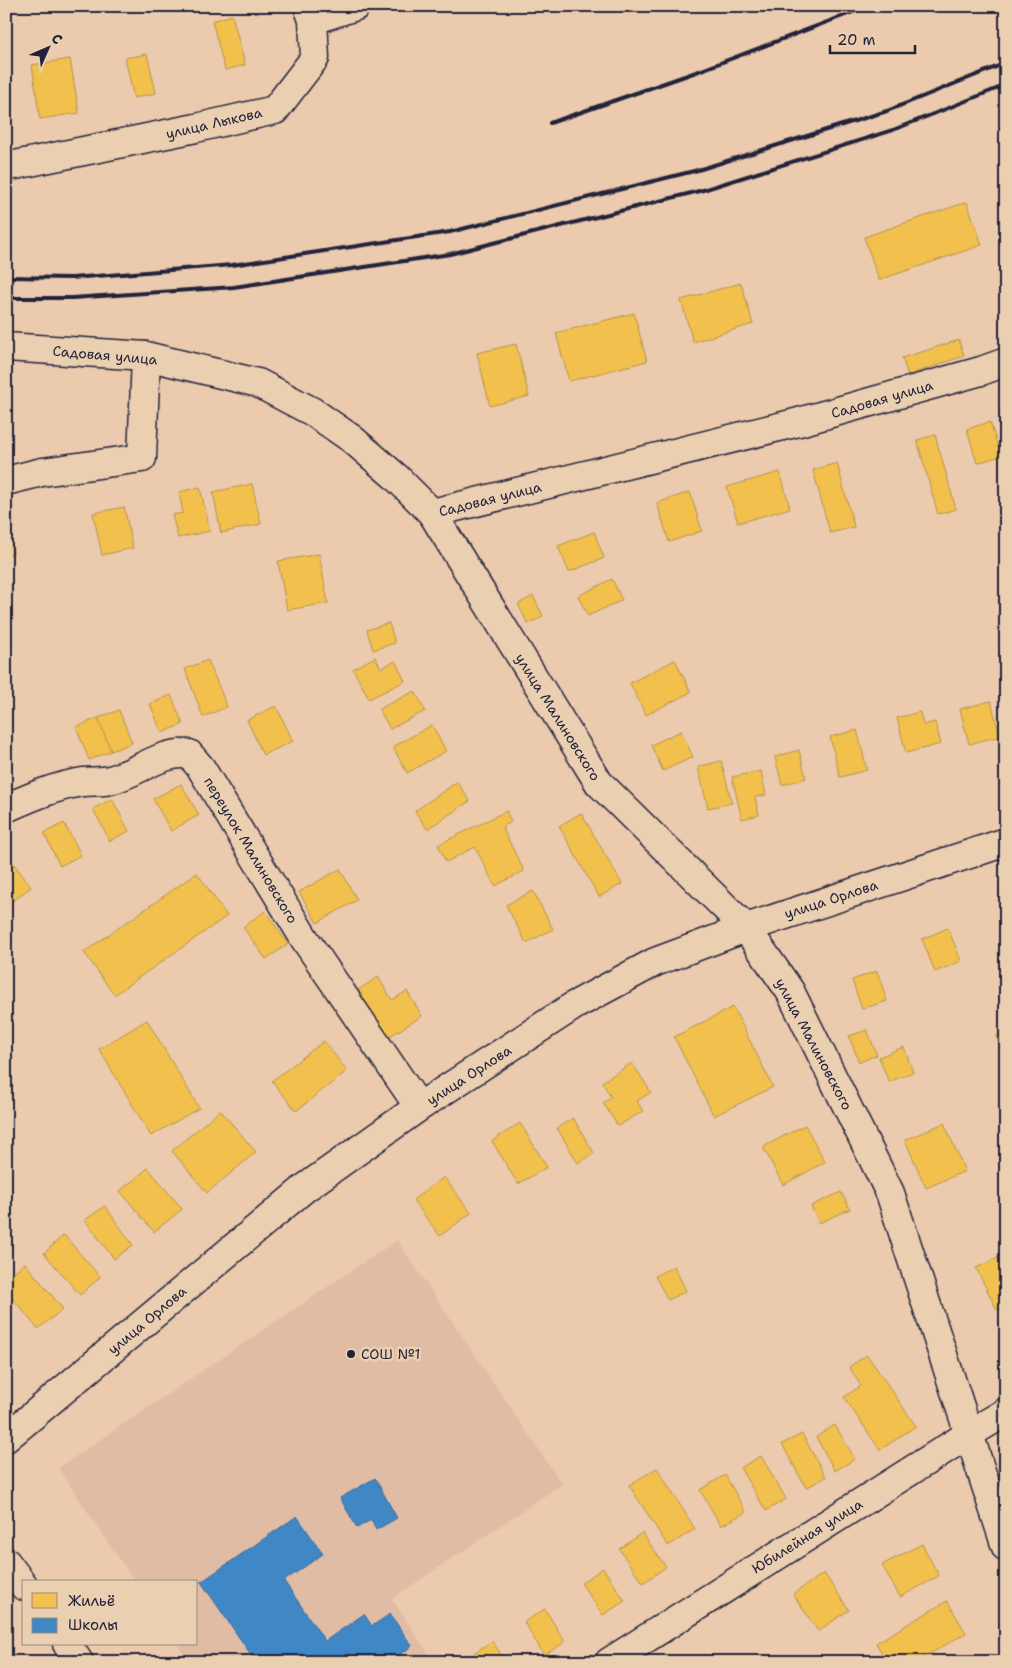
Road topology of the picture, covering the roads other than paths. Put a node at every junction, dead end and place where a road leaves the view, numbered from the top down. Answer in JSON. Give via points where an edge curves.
{"nodes":[{"id":1,"x":356,"y":6,"type":"edge"},
{"id":2,"x":310,"y":13,"type":"edge"},
{"id":3,"x":6,"y":166,"type":"edge"},
{"id":4,"x":6,"y":347,"type":"edge"},
{"id":5,"x":146,"y":356,"type":"junction"},
{"id":6,"x":1006,"y":362,"type":"edge"},
{"id":7,"x":6,"y":481,"type":"edge"},
{"id":8,"x":432,"y":513,"type":"junction"},
{"id":9,"x":6,"y":808,"type":"edge"},
{"id":10,"x":1006,"y":842,"type":"edge"},
{"id":11,"x":746,"y":928,"type":"junction"},
{"id":12,"x":419,"y":1107,"type":"junction"},
{"id":13,"x":1006,"y":1412,"type":"edge"},
{"id":14,"x":969,"y":1434,"type":"junction"},
{"id":15,"x":6,"y":1438,"type":"edge"},
{"id":16,"x":1006,"y":1547,"type":"edge"},
{"id":17,"x":6,"y":1562,"type":"edge"},
{"id":18,"x":22,"y":1583,"type":"edge"},
{"id":19,"x":67,"y":1646,"type":"edge"},
{"id":20,"x":79,"y":1662,"type":"edge"},
{"id":21,"x":609,"y":1662,"type":"edge"}],
"edges":[{"from":1,"to":2,"type":"street","name":"улица Лыкова"},
{"from":2,"to":3,"type":"street","name":"улица Лыкова","via":[[315,58],[275,110]]},
{"from":4,"to":5,"type":"street","name":"Садовая улица"},
{"from":5,"to":7,"type":"street","via":[[142,458],[42,472]]},
{"from":5,"to":8,"type":"street","name":"Садовая улица","via":[[258,383],[313,412],[360,446]]},
{"from":6,"to":8,"type":"street","name":"Садовая улица","via":[[799,422]]},
{"from":8,"to":11,"type":"street","name":"улица Малиновского","via":[[599,783]]},
{"from":9,"to":12,"type":"street","name":"переулок Малиновского","via":[[43,791],[108,780],[135,771],[158,758],[176,753],[190,754],[202,768],[304,938]]},
{"from":10,"to":11,"type":"street","name":"улица Орлова"},
{"from":11,"to":12,"type":"street","name":"улица Орлова","via":[[654,962],[575,1005]]},
{"from":11,"to":14,"type":"street","name":"улица Малиновского","via":[[790,991],[890,1192]]},
{"from":12,"to":15,"type":"street","name":"улица Орлова","via":[[305,1188]]},
{"from":13,"to":14,"type":"street","name":"Юбилейная улица"},
{"from":14,"to":16,"type":"street","name":"улица Малиновского"},
{"from":14,"to":21,"type":"street","name":"Юбилейная улица"},
{"from":17,"to":18,"type":"street"},
{"from":19,"to":20,"type":"street"}]}
